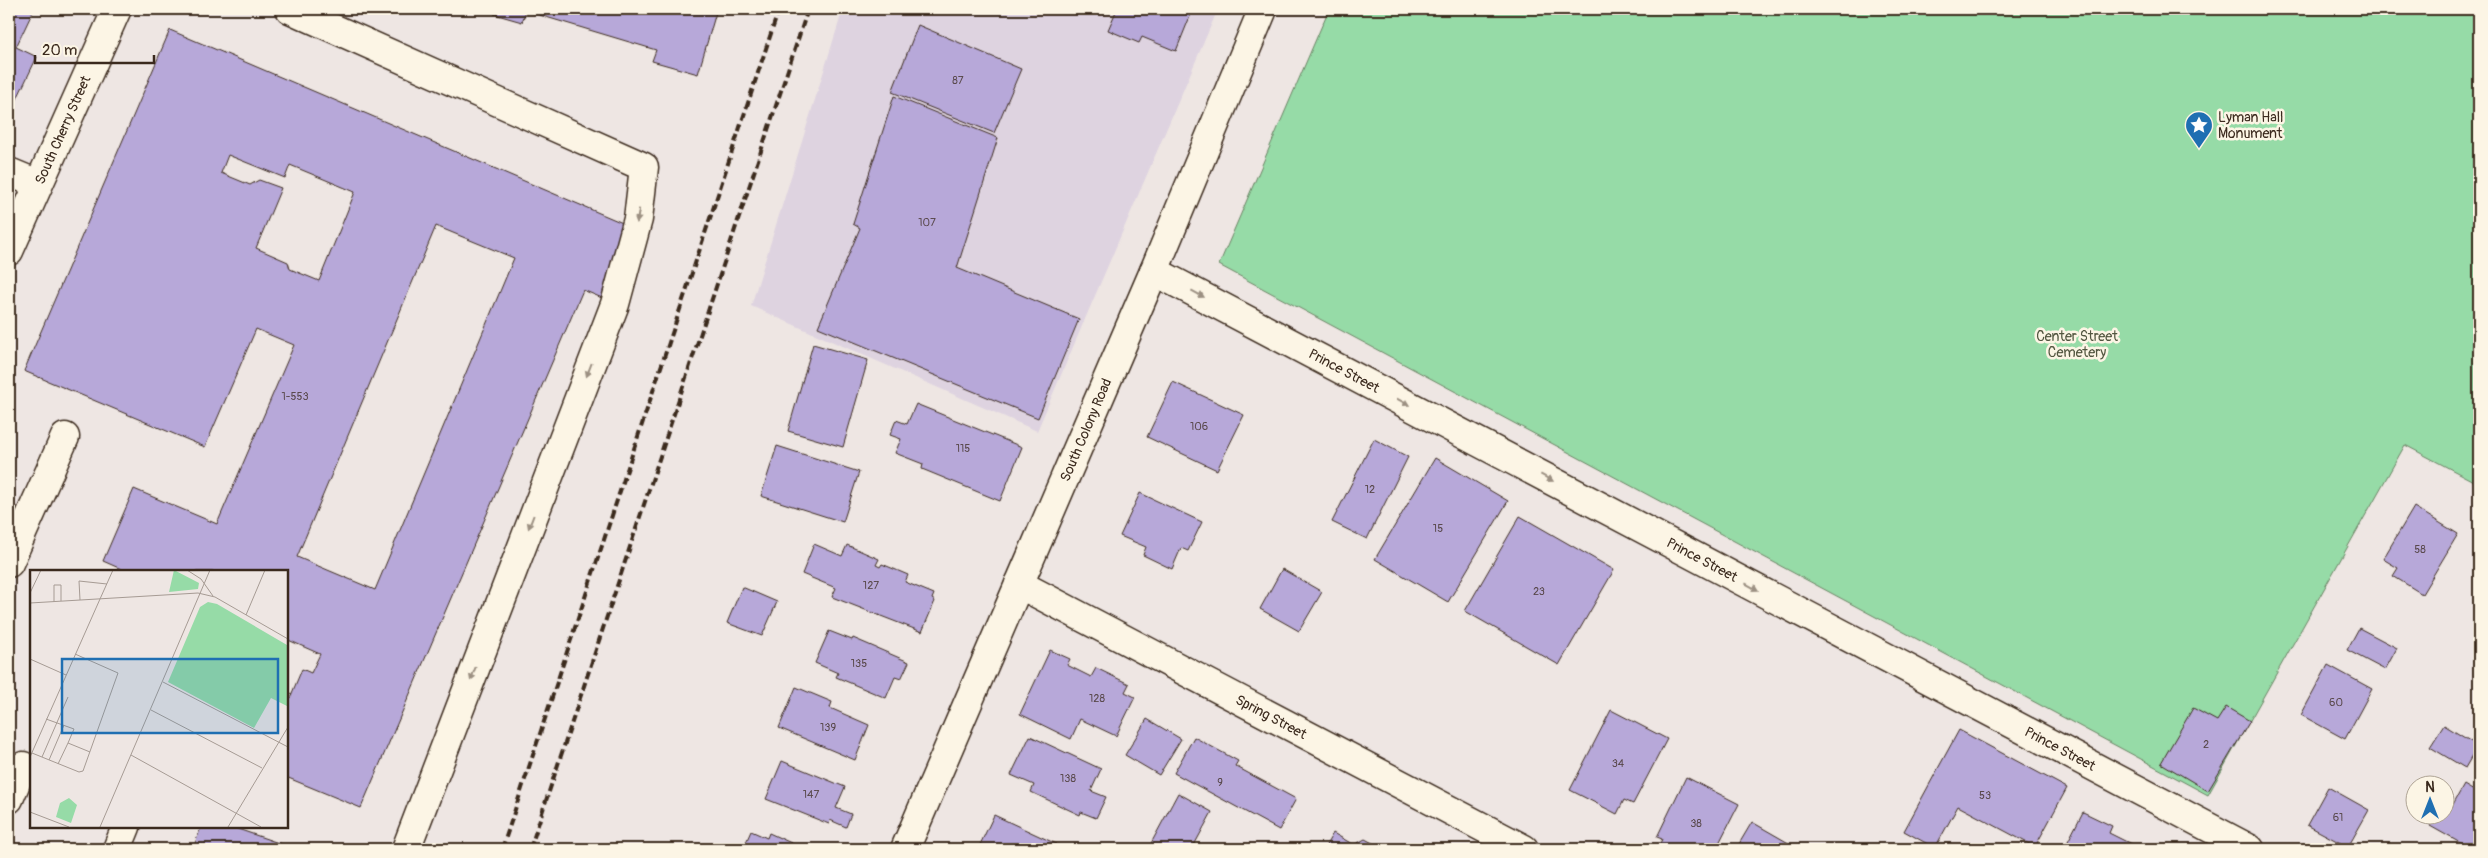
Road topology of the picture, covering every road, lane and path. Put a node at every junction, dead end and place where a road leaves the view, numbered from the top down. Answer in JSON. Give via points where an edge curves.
{"nodes":[{"id":1,"x":117,"y":9,"type":"edge"},
{"id":2,"x":290,"y":9,"type":"edge"},
{"id":3,"x":1263,"y":9,"type":"edge"},
{"id":4,"x":9,"y":172,"type":"edge"},
{"id":5,"x":38,"y":184,"type":"junction"},
{"id":6,"x":9,"y":251,"type":"edge"},
{"id":7,"x":1154,"y":271,"type":"junction"},
{"id":8,"x":65,"y":437,"type":"dead end"},
{"id":9,"x":9,"y":563,"type":"edge"},
{"id":10,"x":1019,"y":584,"type":"junction"},
{"id":11,"x":21,"y":765,"type":"edge"},
{"id":12,"x":9,"y":799,"type":"edge"},
{"id":13,"x":126,"y":828,"type":"edge"},
{"id":14,"x":408,"y":846,"type":"edge"},
{"id":15,"x":116,"y":849,"type":"edge"},
{"id":16,"x":905,"y":849,"type":"edge"},
{"id":17,"x":1524,"y":849,"type":"edge"},
{"id":18,"x":2250,"y":849,"type":"edge"}],
"edges":[{"from":1,"to":5,"type":"street","name":"South Cherry Street"},
{"from":2,"to":14,"type":"street","one_way":true,"via":[[644,167],[638,219],[615,304]]},
{"from":3,"to":7,"type":"street","name":"South Colony Road"},
{"from":4,"to":5,"type":"street"},
{"from":5,"to":6,"type":"street","name":"South Cherry Street"},
{"from":7,"to":10,"type":"street","name":"South Colony Road"},
{"from":7,"to":18,"type":"street","name":"Prince Street","one_way":true},
{"from":8,"to":9,"type":"street"},
{"from":10,"to":16,"type":"street","name":"South Colony Road"},
{"from":10,"to":17,"type":"street","name":"Spring Street"},
{"from":11,"to":12,"type":"street"},
{"from":13,"to":15,"type":"street"}]}
